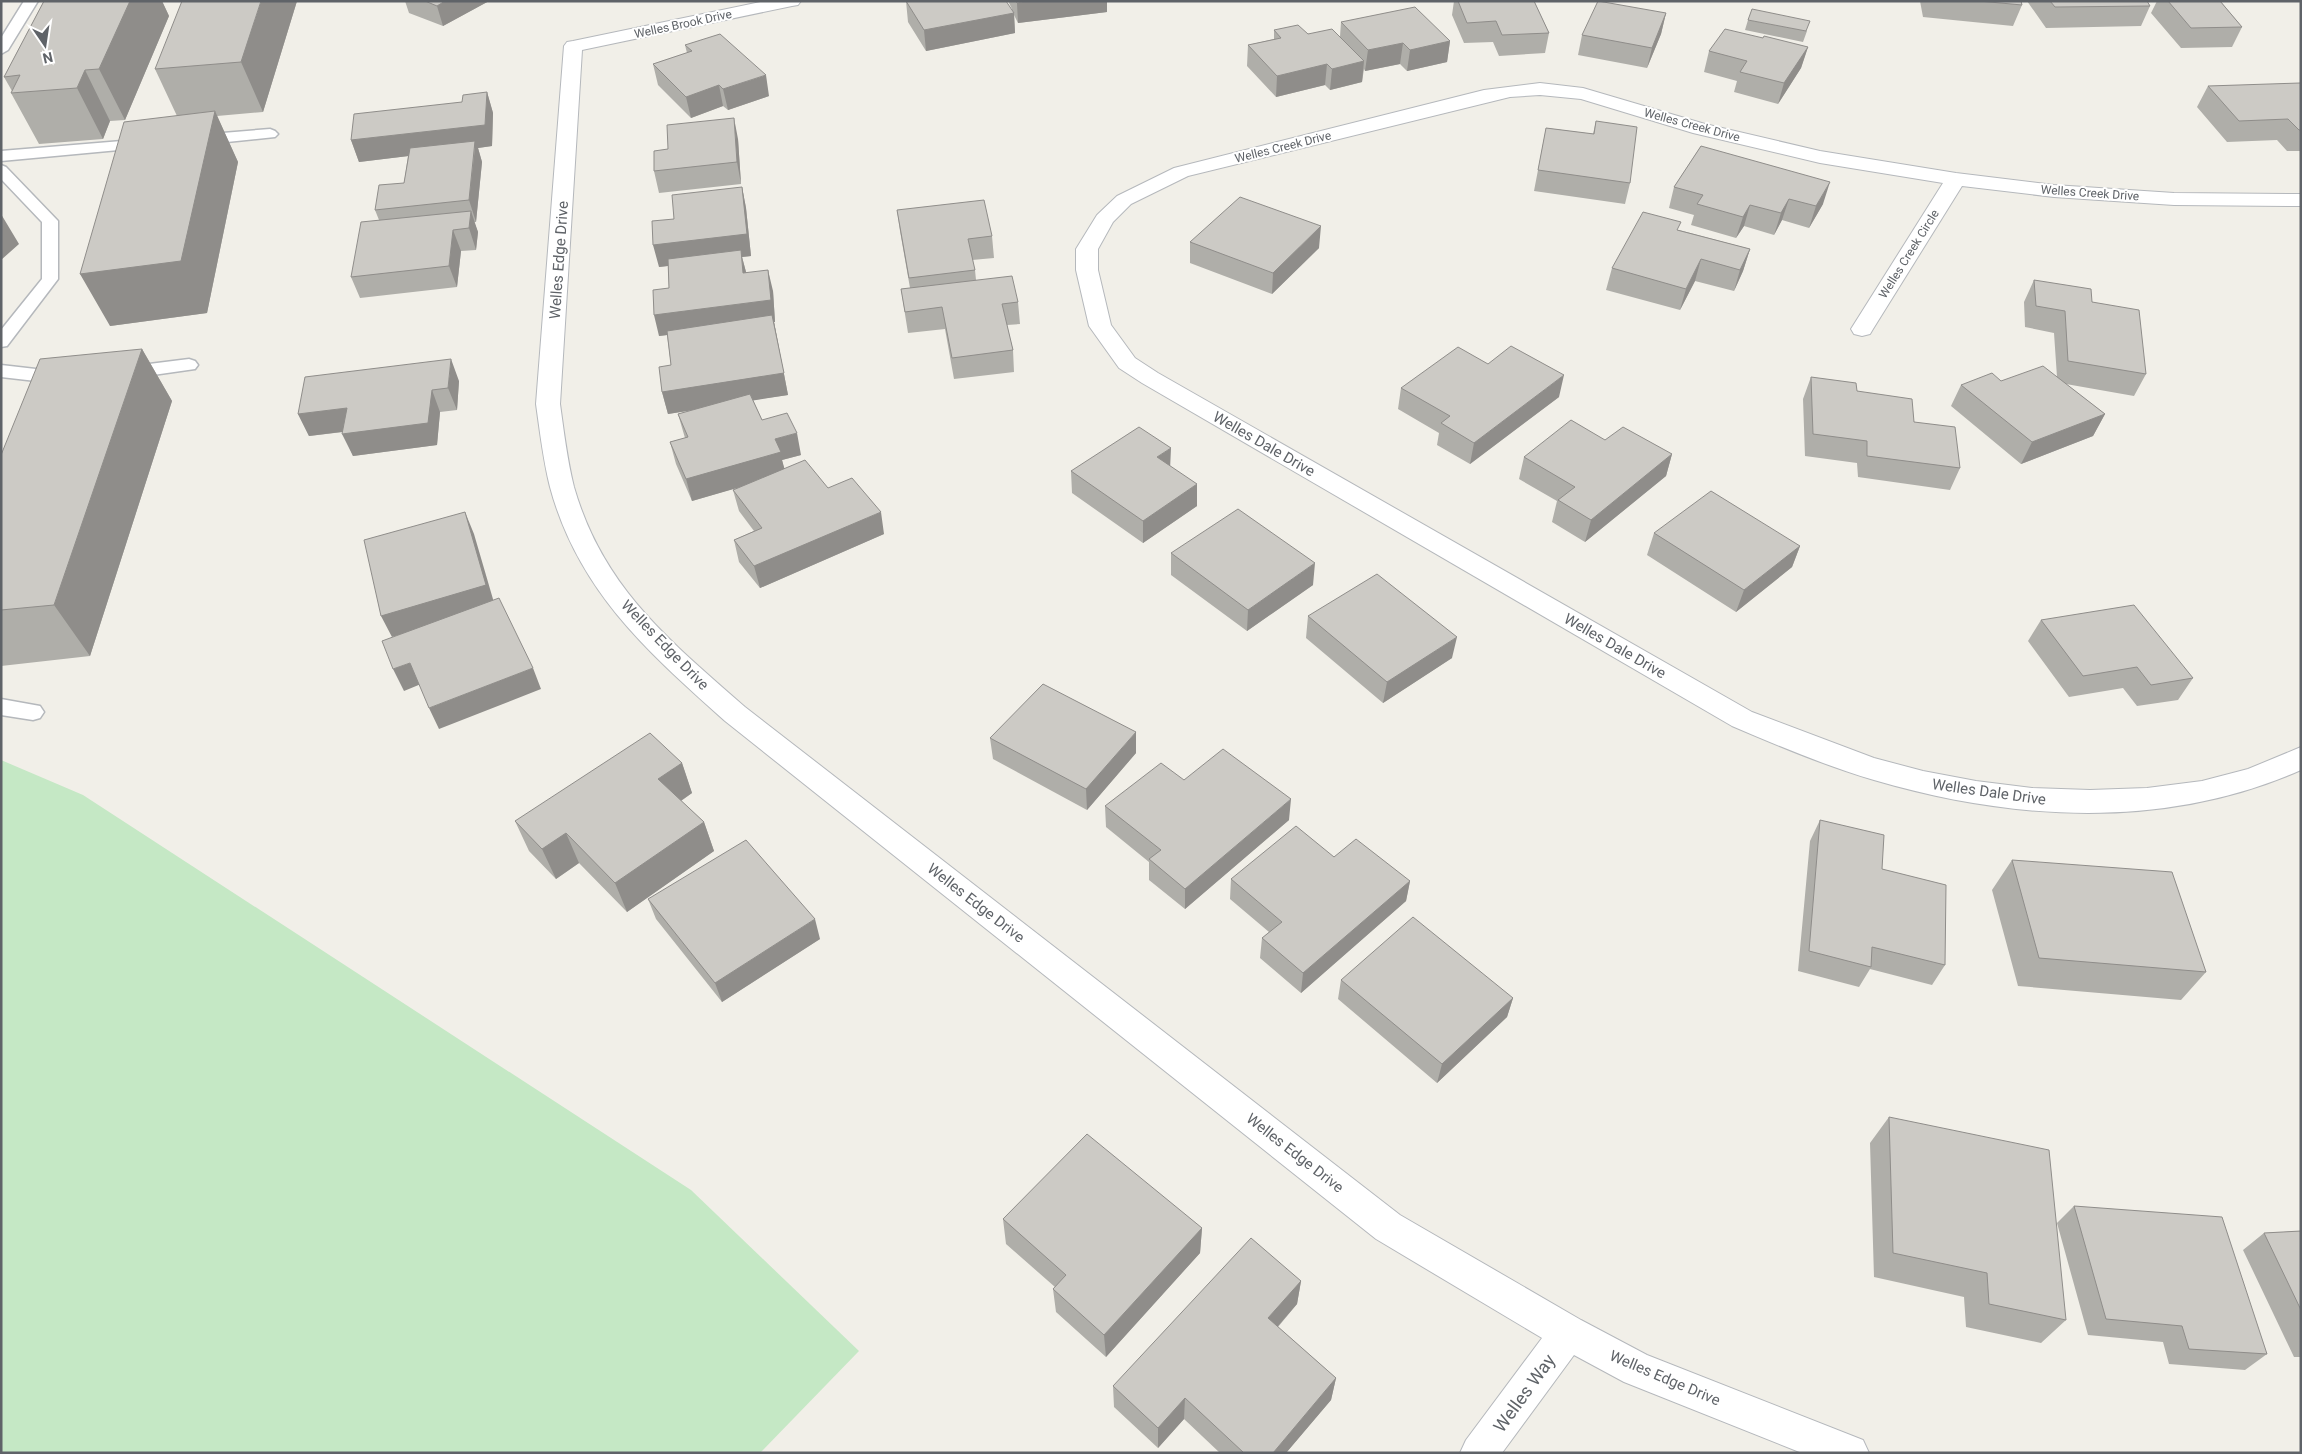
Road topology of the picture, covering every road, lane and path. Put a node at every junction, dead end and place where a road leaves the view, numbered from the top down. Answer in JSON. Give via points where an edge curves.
{"nodes":[{"id":1,"x":31,"y":1,"type":"edge"},
{"id":2,"x":792,"y":1,"type":"edge"},
{"id":3,"x":573,"y":46,"type":"joint"},
{"id":4,"x":1,"y":50,"type":"edge"},
{"id":5,"x":270,"y":134,"type":"dead end"},
{"id":6,"x":180,"y":142,"type":"edge"},
{"id":7,"x":160,"y":143,"type":"edge"},
{"id":8,"x":1,"y":156,"type":"edge"},
{"id":9,"x":1,"y":170,"type":"edge"},
{"id":10,"x":1956,"y":179,"type":"junction"},
{"id":11,"x":2301,"y":200,"type":"edge"},
{"id":12,"x":1104,"y":219,"type":"joint"},
{"id":13,"x":1862,"y":329,"type":"dead end"},
{"id":14,"x":1,"y":342,"type":"edge"},
{"id":15,"x":189,"y":365,"type":"dead end"},
{"id":16,"x":1,"y":371,"type":"edge"},
{"id":17,"x":111,"y":374,"type":"edge"},
{"id":18,"x":81,"y":378,"type":"edge"},
{"id":19,"x":1,"y":707,"type":"edge"},
{"id":20,"x":33,"y":712,"type":"dead end"},
{"id":21,"x":2301,"y":758,"type":"edge"},
{"id":22,"x":1568,"y":1333,"type":"junction"},
{"id":23,"x":1480,"y":1453,"type":"edge"},
{"id":24,"x":1850,"y":1453,"type":"edge"}],
"edges":[{"from":1,"to":4,"type":"lane"},
{"from":2,"to":3,"type":"street","name":"Welles Brook Drive"},
{"from":3,"to":22,"type":"street","name":"Welles Edge Drive","via":[[548,404],[555,461],[571,512],[594,564],[628,610],[680,665],[735,714],[1388,1227]]},
{"from":5,"to":6,"type":"lane"},
{"from":7,"to":8,"type":"lane"},
{"from":9,"to":14,"type":"lane","via":[[50,221],[50,279]]},
{"from":10,"to":11,"type":"street","name":"Welles Creek Drive","via":[[2054,191],[2174,199]]},
{"from":10,"to":12,"type":"street","name":"Welles Creek Drive","via":[[1820,157],[1700,129],[1582,94],[1540,89],[1484,96],[1181,172],[1124,200]]},
{"from":10,"to":13,"type":"street","name":"Welles Creek Circle"},
{"from":12,"to":21,"type":"street","name":"Welles Dale Drive","via":[[1087,248],[1087,270],[1100,326],[1127,363],[1742,720],[1875,770],[1931,784],[2044,800],[2099,802],[2152,799],[2202,791],[2248,779]]},
{"from":15,"to":17,"type":"lane"},
{"from":16,"to":18,"type":"lane"},
{"from":19,"to":20,"type":"lane"},
{"from":22,"to":23,"type":"street","name":"Welles Way"},
{"from":22,"to":24,"type":"street","name":"Welles Edge Drive","via":[[1637,1369]]}]}
